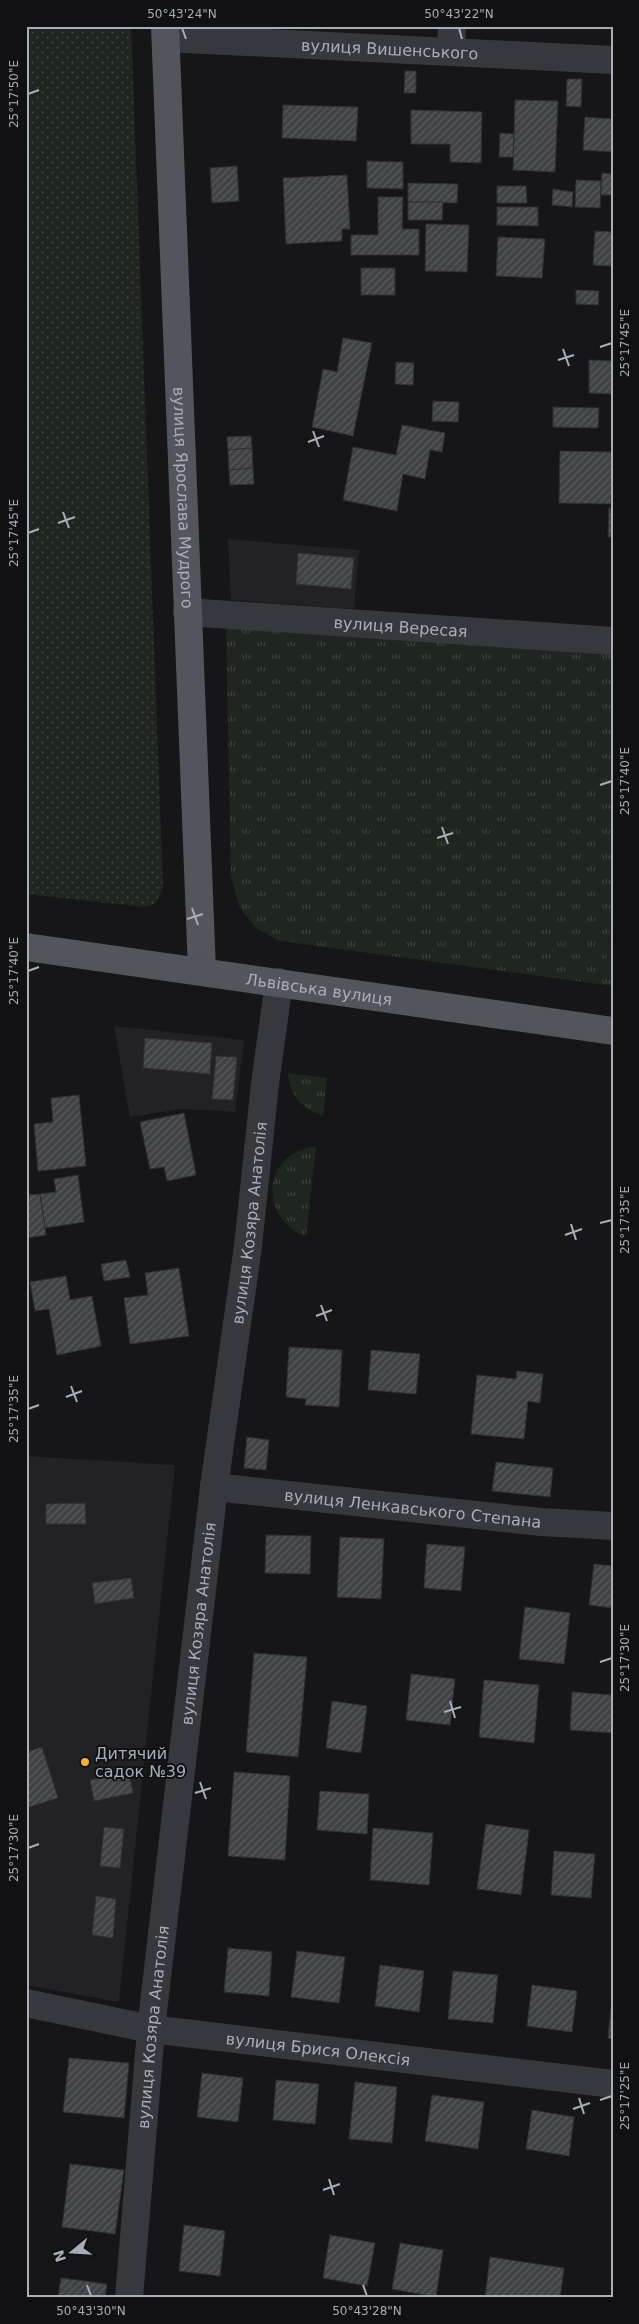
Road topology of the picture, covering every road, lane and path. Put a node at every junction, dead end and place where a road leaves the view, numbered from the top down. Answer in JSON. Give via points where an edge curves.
{"nodes":[{"id":1,"x":165,"y":32,"type":"edge"},
{"id":2,"x":452,"y":39,"type":"edge"},
{"id":3,"x":613,"y":60,"type":"edge"},
{"id":4,"x":187,"y":612,"type":"junction"},
{"id":5,"x":613,"y":641,"type":"edge"},
{"id":6,"x":26,"y":946,"type":"edge"},
{"id":7,"x":202,"y":970,"type":"junction"},
{"id":8,"x":279,"y":982,"type":"junction"},
{"id":9,"x":613,"y":1031,"type":"edge"},
{"id":10,"x":214,"y":1487,"type":"junction"},
{"id":11,"x":613,"y":1526,"type":"edge"},
{"id":12,"x":26,"y":2003,"type":"edge"},
{"id":13,"x":151,"y":2029,"type":"junction"},
{"id":14,"x":613,"y":2084,"type":"edge"},
{"id":15,"x":129,"y":2298,"type":"edge"}],
"edges":[{"from":1,"to":2,"type":"street","name":"вулиця Вишенського"},
{"from":1,"to":4,"type":"main road","name":"вулиця Ярослава Мудрого"},
{"from":2,"to":3,"type":"street","name":"вулиця Вишенського"},
{"from":4,"to":5,"type":"street","name":"вулиця Вересая"},
{"from":4,"to":7,"type":"main road","name":"вулиця Ярослава Мудрого"},
{"from":6,"to":7,"type":"main road","name":"Львівська вулиця"},
{"from":7,"to":8,"type":"main road","name":"Львівська вулиця"},
{"from":8,"to":9,"type":"main road","name":"Львівська вулиця"},
{"from":8,"to":10,"type":"street","name":"вулиця Козяра Анатолія","via":[[248,1246]]},
{"from":10,"to":11,"type":"street","name":"вулиця Ленкавського Степана","via":[[541,1522]]},
{"from":10,"to":13,"type":"street","name":"вулиця Козяра Анатолія"},
{"from":12,"to":13,"type":"street","name":"вулиця Брися Олексія"},
{"from":13,"to":14,"type":"street","name":"вулиця Брися Олексія"},
{"from":13,"to":15,"type":"street","name":"вулиця Козяра Анатолія"}]}
